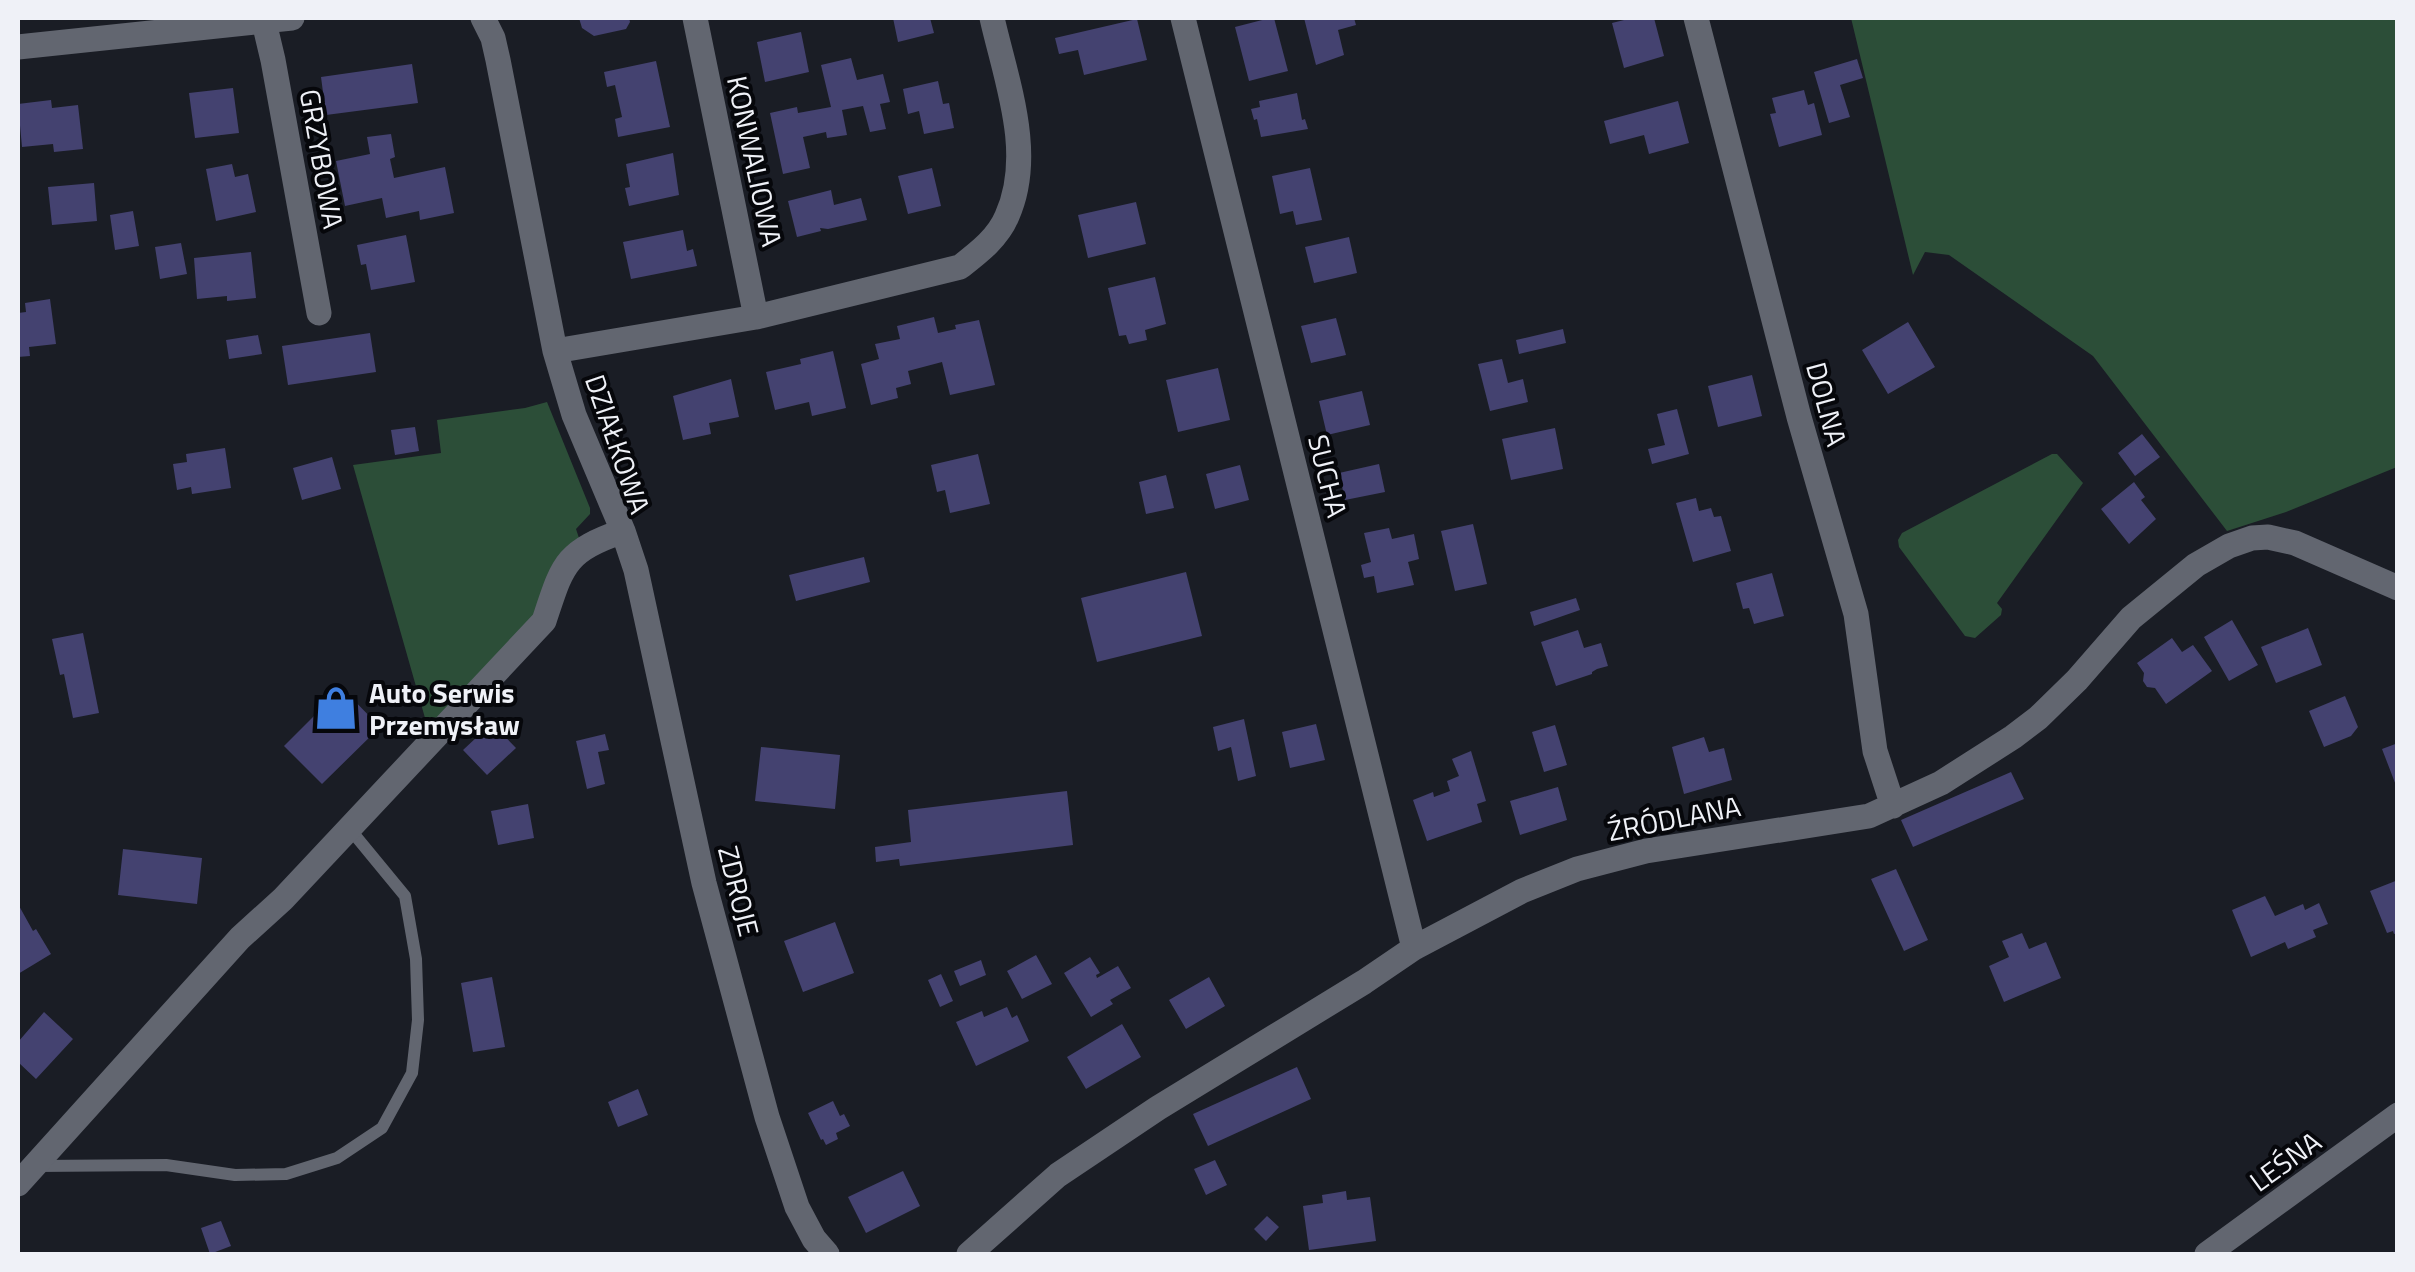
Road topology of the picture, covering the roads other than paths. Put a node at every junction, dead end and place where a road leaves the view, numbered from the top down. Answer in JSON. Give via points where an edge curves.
{"nodes":[{"id":1,"x":292,"y":18,"type":"edge"},
{"id":2,"x":483,"y":18,"type":"edge"},
{"id":3,"x":695,"y":18,"type":"edge"},
{"id":4,"x":992,"y":18,"type":"edge"},
{"id":5,"x":1183,"y":18,"type":"edge"},
{"id":6,"x":1696,"y":18,"type":"edge"},
{"id":7,"x":263,"y":19,"type":"edge"},
{"id":8,"x":18,"y":47,"type":"edge"},
{"id":9,"x":319,"y":313,"type":"dead end"},
{"id":10,"x":756,"y":317,"type":"junction"},
{"id":11,"x":555,"y":351,"type":"junction"},
{"id":12,"x":622,"y":530,"type":"junction"},
{"id":13,"x":2398,"y":588,"type":"edge"},
{"id":14,"x":1894,"y":806,"type":"junction"},
{"id":15,"x":349,"y":828,"type":"junction"},
{"id":16,"x":1414,"y":948,"type":"junction"},
{"id":17,"x":2398,"y":1115,"type":"edge"},
{"id":18,"x":26,"y":1175,"type":"edge"},
{"id":19,"x":827,"y":1254,"type":"edge"},
{"id":20,"x":969,"y":1254,"type":"edge"},
{"id":21,"x":2207,"y":1254,"type":"edge"}],
"edges":[{"from":1,"to":7,"type":"street"},
{"from":2,"to":11,"type":"street","via":[[498,60]]},
{"from":3,"to":10,"type":"street","name":"KONWALIOWA"},
{"from":4,"to":10,"type":"street","name":"DZIAŁKOWA","via":[[1020,154],[1007,219],[987,246],[960,267]]},
{"from":5,"to":16,"type":"street","name":"SUCHA"},
{"from":6,"to":14,"type":"street","name":"DOLNA","via":[[1856,614],[1875,751]]},
{"from":7,"to":8,"type":"street"},
{"from":7,"to":9,"type":"street","name":"GRZYBOWA"},
{"from":10,"to":11,"type":"street","name":"DZIAŁKOWA"},
{"from":11,"to":12,"type":"street","name":"DZIAŁKOWA"},
{"from":12,"to":15,"type":"street","name":"DZIAŁKOWA","via":[[591,542],[565,566],[544,621]]},
{"from":12,"to":19,"type":"street","name":"ZDROJE","via":[[704,883],[768,1117],[797,1208]]},
{"from":13,"to":14,"type":"street","name":"ŹRÓDLANA","via":[[2295,543],[2268,537],[2230,546],[2131,618],[2058,700],[2014,737]]},
{"from":14,"to":16,"type":"street","name":"ŹRÓDLANA","via":[[1577,869]]},
{"from":15,"to":18,"type":"street","name":"DZIAŁKOWA"},
{"from":15,"to":18,"type":"lane","via":[[405,896],[416,959],[412,1073],[382,1128],[338,1158],[286,1174],[166,1166]]},
{"from":16,"to":20,"type":"street","name":"ŹRÓDLANA","via":[[1058,1175]]},
{"from":17,"to":21,"type":"street","name":"LEŚNA"}]}
